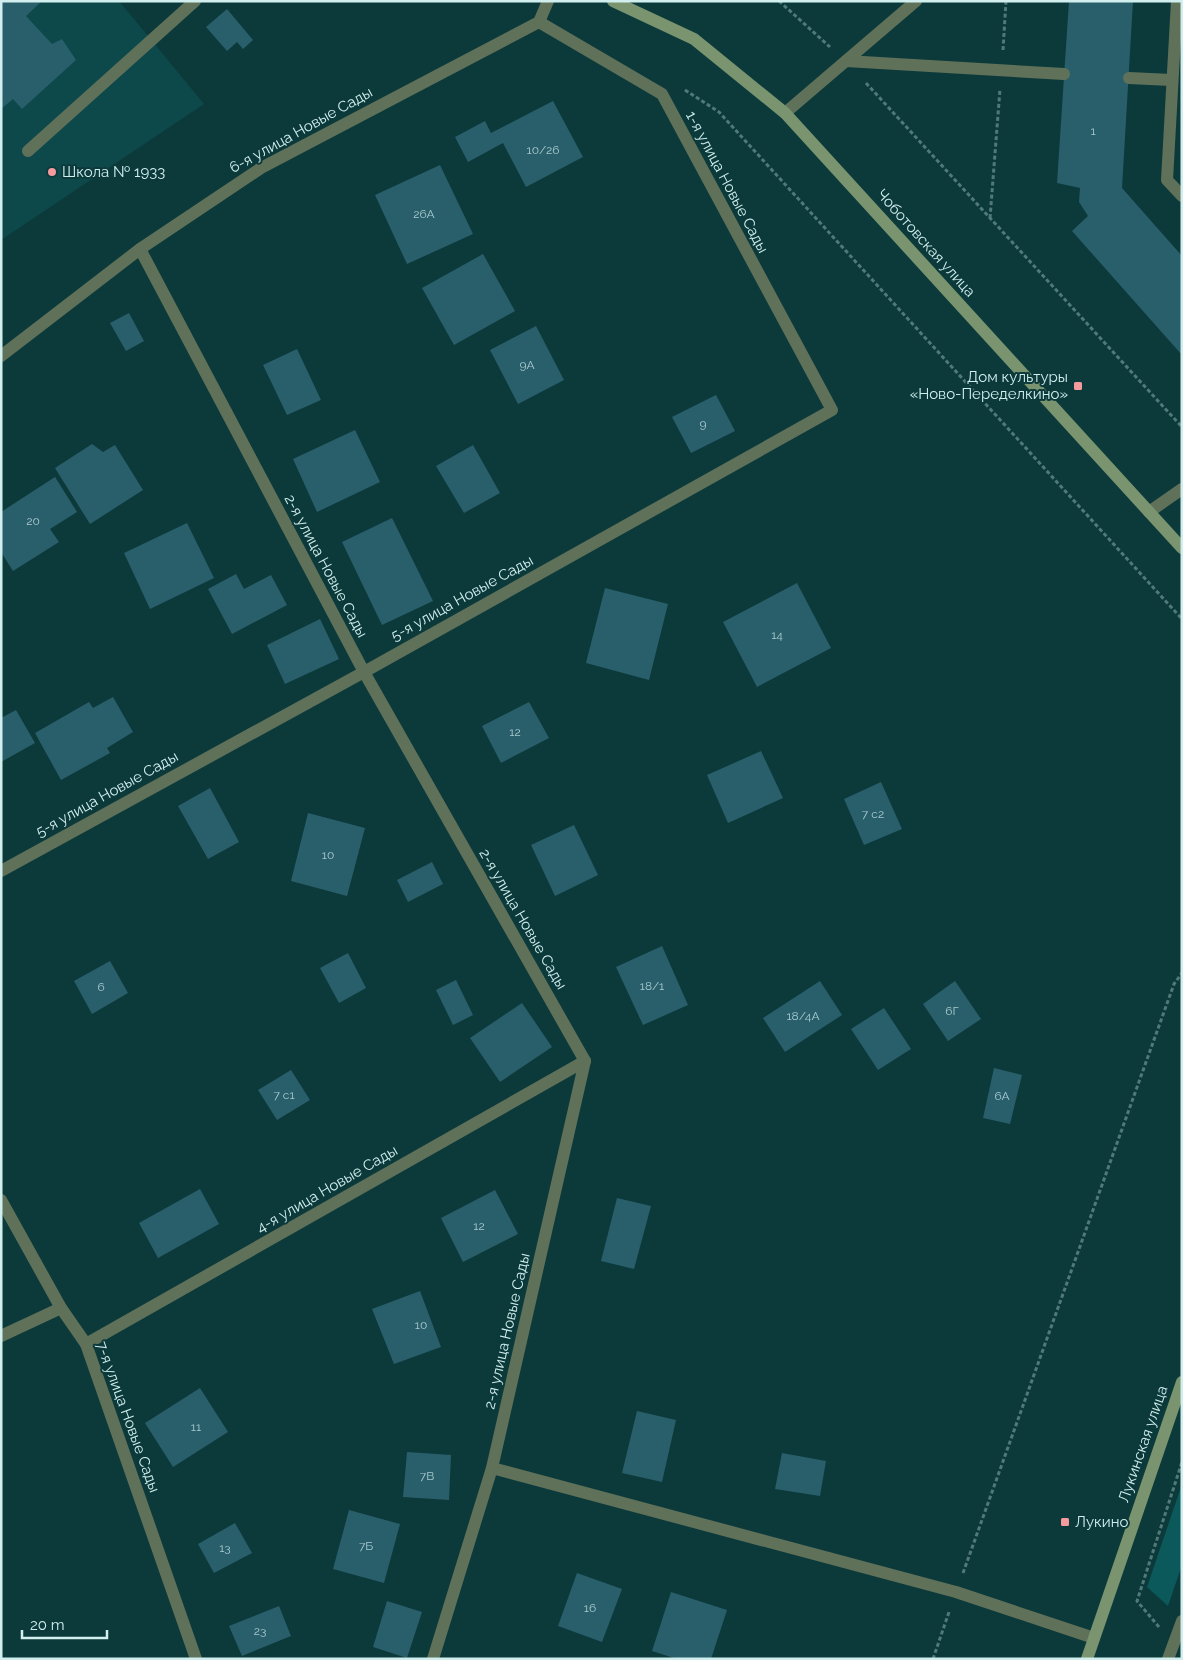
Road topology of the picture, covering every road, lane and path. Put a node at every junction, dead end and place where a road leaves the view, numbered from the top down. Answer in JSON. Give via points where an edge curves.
{"nodes":[{"id":1,"x":195,"y":1,"type":"edge"},
{"id":2,"x":548,"y":1,"type":"edge"},
{"id":3,"x":613,"y":1,"type":"edge"},
{"id":4,"x":779,"y":1,"type":"edge"},
{"id":5,"x":916,"y":1,"type":"edge"},
{"id":6,"x":1006,"y":1,"type":"edge"},
{"id":7,"x":1177,"y":1,"type":"edge"},
{"id":8,"x":539,"y":22,"type":"junction"},
{"id":9,"x":846,"y":61,"type":"junction"},
{"id":10,"x":1001,"y":71,"type":"junction"},
{"id":11,"x":1064,"y":74,"type":"dead end"},
{"id":12,"x":1129,"y":78,"type":"dead end"},
{"id":13,"x":1172,"y":80,"type":"junction"},
{"id":14,"x":678,"y":86,"type":"dead end"},
{"id":15,"x":785,"y":113,"type":"junction"},
{"id":16,"x":28,"y":151,"type":"dead end"},
{"id":17,"x":1182,"y":196,"type":"edge"},
{"id":18,"x":990,"y":218,"type":"junction"},
{"id":19,"x":140,"y":250,"type":"junction"},
{"id":20,"x":1,"y":356,"type":"edge"},
{"id":21,"x":832,"y":410,"type":"joint"},
{"id":22,"x":1182,"y":427,"type":"edge"},
{"id":23,"x":1182,"y":489,"type":"edge"},
{"id":24,"x":1149,"y":512,"type":"junction"},
{"id":25,"x":1182,"y":548,"type":"edge"},
{"id":26,"x":1182,"y":620,"type":"edge"},
{"id":27,"x":364,"y":672,"type":"junction"},
{"id":28,"x":1,"y":870,"type":"edge"},
{"id":29,"x":1182,"y":973,"type":"edge"},
{"id":30,"x":585,"y":1061,"type":"junction"},
{"id":31,"x":1,"y":1200,"type":"edge"},
{"id":32,"x":61,"y":1308,"type":"junction"},
{"id":33,"x":1,"y":1336,"type":"edge"},
{"id":34,"x":86,"y":1344,"type":"junction"},
{"id":35,"x":1182,"y":1382,"type":"edge"},
{"id":36,"x":1182,"y":1462,"type":"edge"},
{"id":37,"x":492,"y":1468,"type":"junction"},
{"id":38,"x":956,"y":1592,"type":"junction"},
{"id":39,"x":1182,"y":1621,"type":"edge"},
{"id":40,"x":1094,"y":1638,"type":"junction"},
{"id":41,"x":1173,"y":1645,"type":"junction"},
{"id":42,"x":196,"y":1659,"type":"edge"},
{"id":43,"x":433,"y":1659,"type":"edge"},
{"id":44,"x":933,"y":1659,"type":"edge"},
{"id":45,"x":1087,"y":1659,"type":"edge"},
{"id":46,"x":1168,"y":1659,"type":"edge"}],
"edges":[{"from":1,"to":16,"type":"street"},
{"from":2,"to":8,"type":"street"},
{"from":3,"to":15,"type":"main road","name":"Чоботовская улица","via":[[694,39]]},
{"from":4,"to":9,"type":"path"},
{"from":5,"to":9,"type":"street"},
{"from":6,"to":10,"type":"path"},
{"from":7,"to":13,"type":"street"},
{"from":8,"to":19,"type":"street","name":"6-я улица Новые Сады","via":[[261,168]]},
{"from":8,"to":21,"type":"street","name":"1-я улица Новые Сады","via":[[662,94]]},
{"from":9,"to":10,"type":"street"},
{"from":9,"to":15,"type":"street"},
{"from":9,"to":18,"type":"path"},
{"from":10,"to":11,"type":"street"},
{"from":10,"to":18,"type":"path"},
{"from":12,"to":13,"type":"street"},
{"from":13,"to":17,"type":"street","via":[[1167,180]]},
{"from":14,"to":26,"type":"path","via":[[719,112]]},
{"from":15,"to":24,"type":"main road","name":"Чоботовская улица"},
{"from":18,"to":22,"type":"path"},
{"from":19,"to":20,"type":"street","name":"6-я улица Новые Сады"},
{"from":19,"to":27,"type":"street","name":"2-я улица Новые Сады"},
{"from":21,"to":27,"type":"street","name":"5-я улица Новые Сады"},
{"from":23,"to":24,"type":"street"},
{"from":24,"to":25,"type":"main road","name":"Чоботовская улица"},
{"from":27,"to":28,"type":"street","name":"5-я улица Новые Сады"},
{"from":27,"to":30,"type":"street","name":"2-я улица Новые Сады"},
{"from":29,"to":38,"type":"path","via":[[1174,984]]},
{"from":30,"to":34,"type":"street","name":"4-я улица Новые Сады"},
{"from":30,"to":37,"type":"street","name":"2-я улица Новые Сады"},
{"from":31,"to":32,"type":"street","name":"7-я улица Новые Сады"},
{"from":32,"to":33,"type":"street"},
{"from":32,"to":34,"type":"street","name":"7-я улица Новые Сады"},
{"from":34,"to":42,"type":"street","name":"7-я улица Новые Сады"},
{"from":35,"to":40,"type":"main road","name":"Лукинская улица"},
{"from":36,"to":41,"type":"path","via":[[1137,1601]]},
{"from":37,"to":38,"type":"street"},
{"from":37,"to":43,"type":"street","name":"2-я улица Новые Сады"},
{"from":38,"to":40,"type":"street"},
{"from":38,"to":44,"type":"path"},
{"from":39,"to":41,"type":"street"},
{"from":40,"to":45,"type":"main road","name":"Лукинская улица"},
{"from":41,"to":46,"type":"street"}]}
